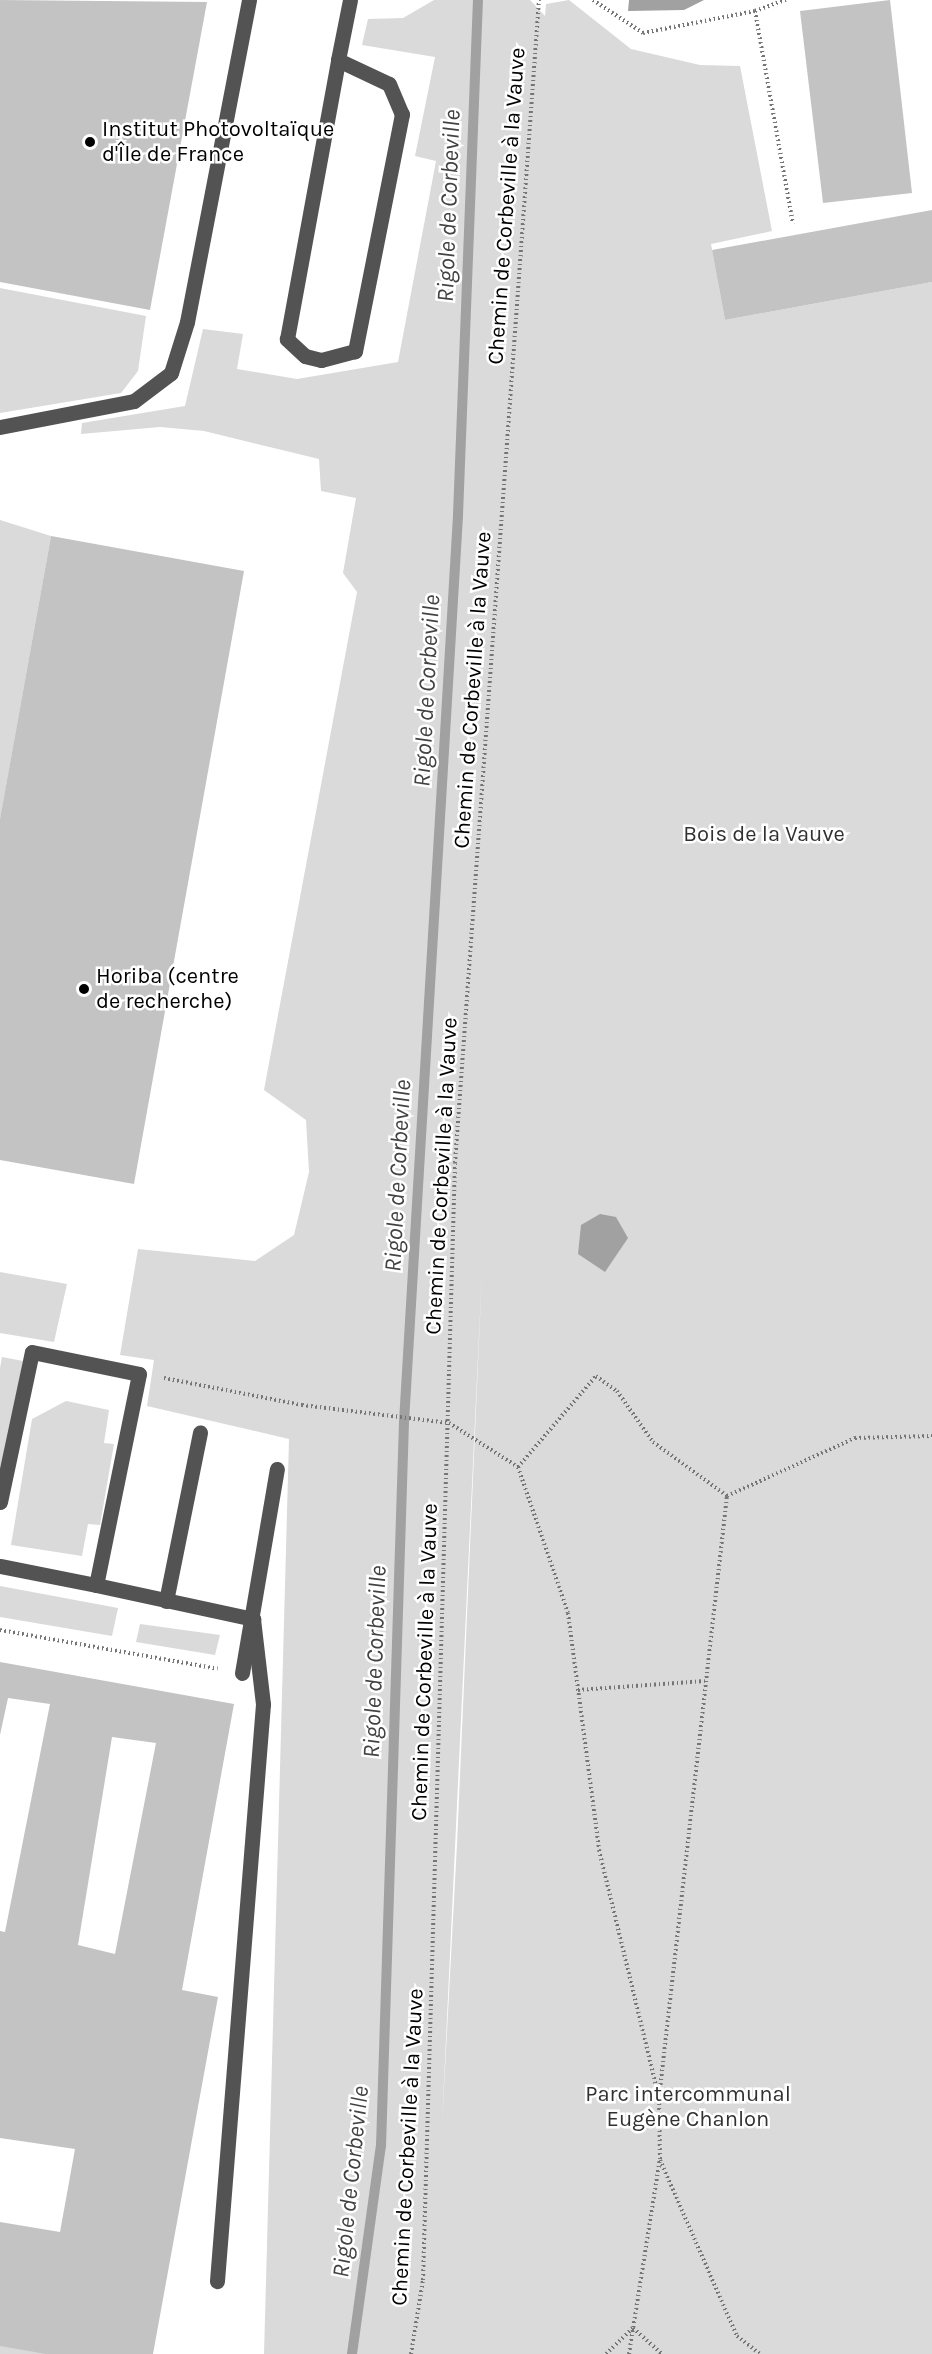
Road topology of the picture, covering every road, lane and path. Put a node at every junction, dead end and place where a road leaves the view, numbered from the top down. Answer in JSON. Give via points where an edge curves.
{"nodes":[{"id":1,"x":249,"y":0,"type":"edge"},
{"id":2,"x":350,"y":0,"type":"edge"},
{"id":3,"x":539,"y":0,"type":"edge"},
{"id":4,"x":593,"y":0,"type":"edge"},
{"id":5,"x":786,"y":0,"type":"edge"},
{"id":6,"x":754,"y":11,"type":"junction"},
{"id":7,"x":338,"y":60,"type":"junction"},
{"id":8,"x":793,"y":224,"type":"dead end"},
{"id":9,"x":0,"y":427,"type":"edge"},
{"id":10,"x":139,"y":1374,"type":"junction"},
{"id":11,"x":449,"y":1423,"type":"junction"},
{"id":12,"x":200,"y":1432,"type":"dead end"},
{"id":13,"x":932,"y":1436,"type":"edge"},
{"id":14,"x":518,"y":1467,"type":"junction"},
{"id":15,"x":277,"y":1469,"type":"dead end"},
{"id":16,"x":727,"y":1496,"type":"junction"},
{"id":17,"x":0,"y":1502,"type":"edge"},
{"id":18,"x":0,"y":1566,"type":"edge"},
{"id":19,"x":96,"y":1585,"type":"junction"},
{"id":20,"x":166,"y":1601,"type":"junction"},
{"id":21,"x":254,"y":1619,"type":"junction"},
{"id":22,"x":0,"y":1630,"type":"edge"},
{"id":23,"x":242,"y":1673,"type":"joint"},
{"id":24,"x":705,"y":1681,"type":"junction"},
{"id":25,"x":578,"y":1690,"type":"junction"},
{"id":26,"x":659,"y":2098,"type":"junction"},
{"id":27,"x":660,"y":2159,"type":"junction"},
{"id":28,"x":217,"y":2281,"type":"dead end"},
{"id":29,"x":633,"y":2328,"type":"junction"},
{"id":30,"x":411,"y":2354,"type":"edge"},
{"id":31,"x":606,"y":2354,"type":"edge"},
{"id":32,"x":628,"y":2354,"type":"edge"},
{"id":33,"x":662,"y":2354,"type":"edge"},
{"id":34,"x":760,"y":2354,"type":"edge"}],
"edges":[{"from":1,"to":9,"type":"lane","via":[[187,322],[171,373],[134,401]]},
{"from":2,"to":7,"type":"lane"},
{"from":3,"to":11,"type":"path","name":"Chemin de Corbeville à la Vauve","via":[[455,1163]]},
{"from":4,"to":6,"type":"path","via":[[644,33]]},
{"from":5,"to":6,"type":"path"},
{"from":6,"to":8,"type":"path"},
{"from":7,"to":7,"type":"lane","via":[[286,339],[305,356],[321,360],[355,351],[402,114],[389,84]]},
{"from":10,"to":11,"type":"path","via":[[302,1405]]},
{"from":10,"to":17,"type":"lane","via":[[32,1352]]},
{"from":10,"to":19,"type":"lane"},
{"from":11,"to":14,"type":"path"},
{"from":11,"to":30,"type":"path","name":"Chemin de Corbeville à la Vauve","via":[[423,2280]]},
{"from":12,"to":20,"type":"lane"},
{"from":13,"to":16,"type":"path","via":[[855,1438]]},
{"from":14,"to":16,"type":"path","via":[[596,1376],[617,1391],[653,1442]]},
{"from":14,"to":25,"type":"path","via":[[568,1613]]},
{"from":15,"to":21,"type":"lane"},
{"from":16,"to":24,"type":"path"},
{"from":18,"to":19,"type":"lane"},
{"from":19,"to":20,"type":"lane"},
{"from":20,"to":21,"type":"lane"},
{"from":21,"to":23,"type":"lane"},
{"from":21,"to":28,"type":"lane","via":[[263,1704]]},
{"from":22,"to":23,"type":"path"},
{"from":24,"to":25,"type":"path"},
{"from":24,"to":26,"type":"path"},
{"from":25,"to":26,"type":"path","via":[[599,1850]]},
{"from":26,"to":27,"type":"path"},
{"from":27,"to":29,"type":"path"},
{"from":27,"to":34,"type":"path","via":[[737,2336]]},
{"from":29,"to":31,"type":"path"},
{"from":29,"to":32,"type":"path"},
{"from":29,"to":33,"type":"path"}]}
